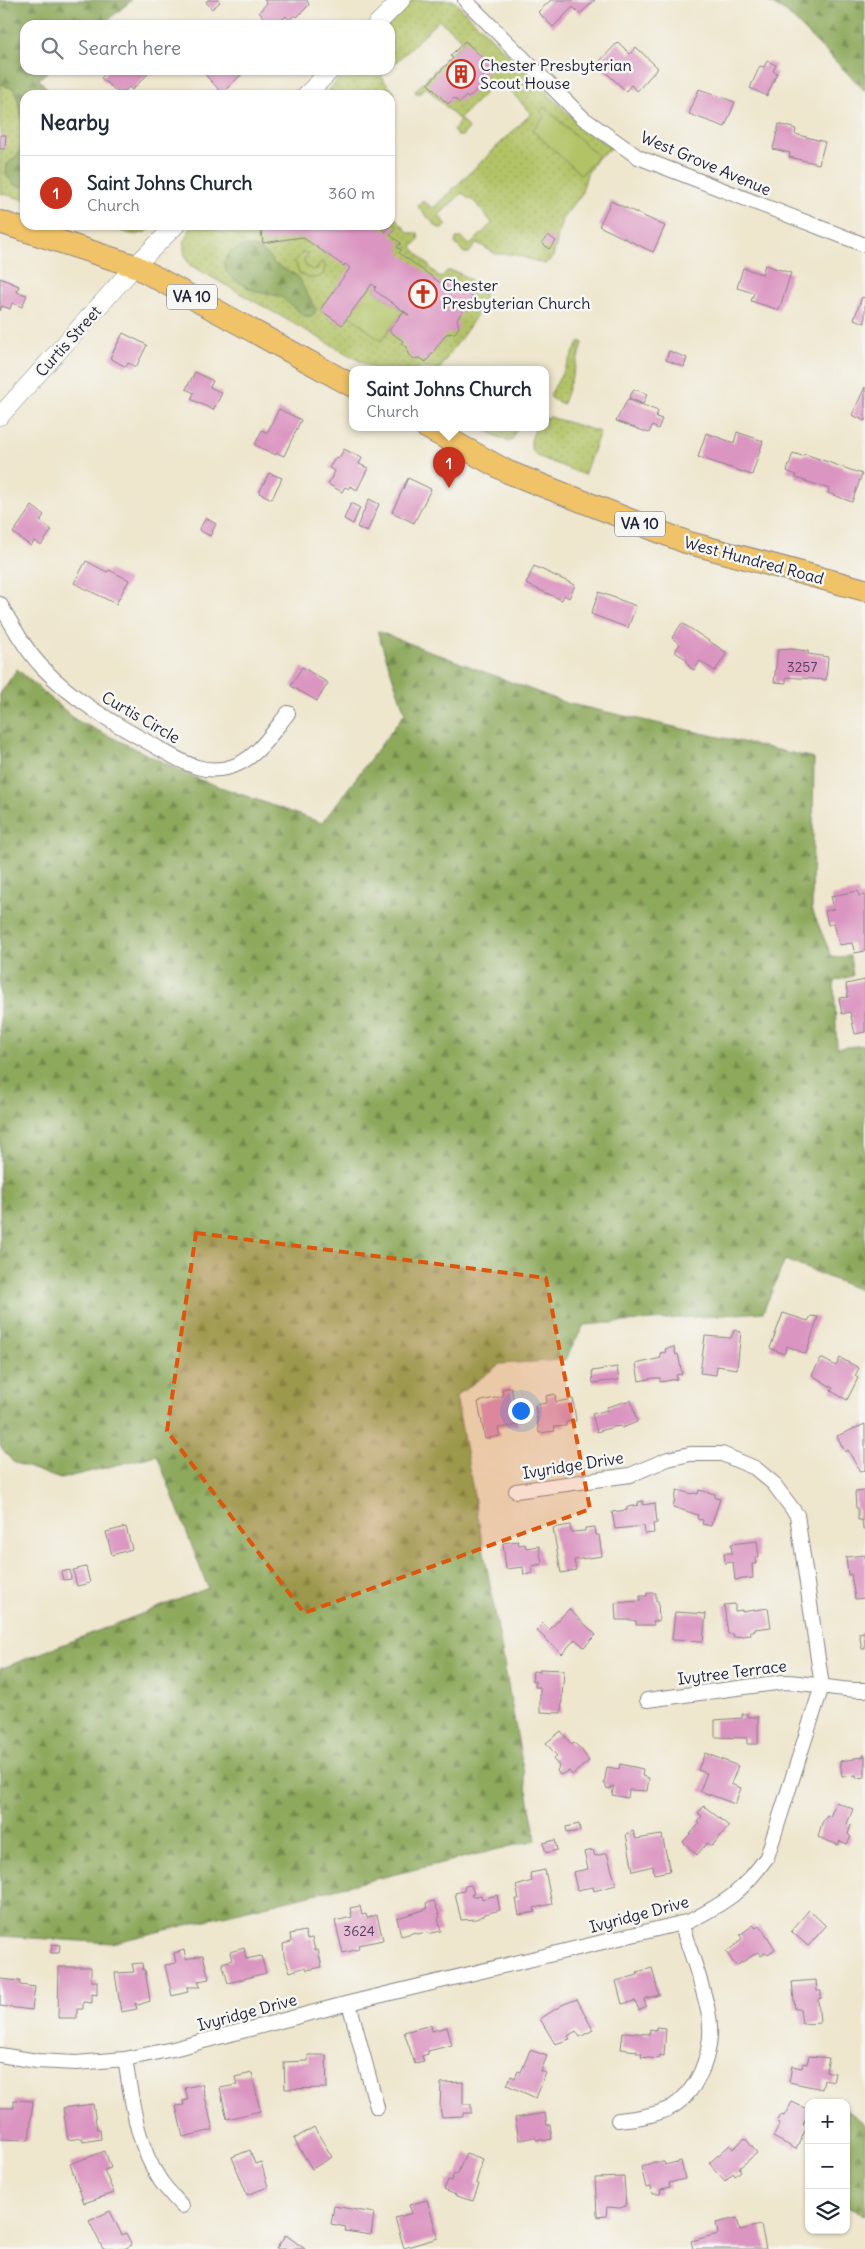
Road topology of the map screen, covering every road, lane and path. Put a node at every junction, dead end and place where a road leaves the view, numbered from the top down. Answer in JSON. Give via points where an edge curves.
{"nodes":[{"id":1,"x":401,"y":0,"type":"edge"},
{"id":2,"x":465,"y":0,"type":"edge"},
{"id":3,"x":381,"y":20,"type":"edge"},
{"id":4,"x":326,"y":75,"type":"edge"},
{"id":5,"x":311,"y":90,"type":"edge"},
{"id":6,"x":0,"y":222,"type":"edge"},
{"id":7,"x":20,"y":228,"type":"edge"},
{"id":8,"x":25,"y":230,"type":"edge"},
{"id":9,"x":171,"y":230,"type":"edge"},
{"id":10,"x":865,"y":245,"type":"edge"},
{"id":11,"x":136,"y":266,"type":"junction"},
{"id":12,"x":349,"y":384,"type":"edge"},
{"id":13,"x":0,"y":416,"type":"edge"},
{"id":14,"x":433,"y":431,"type":"edge"},
{"id":15,"x":865,"y":590,"type":"edge"},
{"id":16,"x":0,"y":604,"type":"edge"},
{"id":17,"x":288,"y":713,"type":"dead end"},
{"id":18,"x":516,"y":1492,"type":"dead end"},
{"id":19,"x":822,"y":1686,"type":"junction"},
{"id":20,"x":865,"y":1690,"type":"edge"},
{"id":21,"x":647,"y":1700,"type":"dead end"},
{"id":22,"x":681,"y":1923,"type":"junction"},
{"id":23,"x":349,"y":2004,"type":"junction"},
{"id":24,"x":0,"y":2055,"type":"edge"},
{"id":25,"x":125,"y":2059,"type":"junction"},
{"id":26,"x":377,"y":2107,"type":"dead end"},
{"id":27,"x":618,"y":2120,"type":"dead end"},
{"id":28,"x":182,"y":2206,"type":"dead end"}],
"edges":[{"from":1,"to":3,"type":"street"},
{"from":2,"to":10,"type":"street","name":"West Grove Avenue","via":[[583,118],[638,157]]},
{"from":4,"to":5,"type":"street"},
{"from":6,"to":7,"type":"main road","number":"VA 10"},
{"from":8,"to":11,"type":"main road","number":"VA 10"},
{"from":9,"to":11,"type":"street","name":"Curtis Street"},
{"from":11,"to":12,"type":"main road","number":"VA 10"},
{"from":11,"to":13,"type":"street","name":"Curtis Street"},
{"from":14,"to":15,"type":"main road","name":"West Hundred Road","number":"VA 10","via":[[508,472],[686,542]]},
{"from":16,"to":17,"type":"street","name":"Curtis Circle","via":[[41,665],[62,686],[121,728],[196,767],[212,770],[242,763],[254,754]]},
{"from":18,"to":19,"type":"street","name":"Ivyridge Drive","via":[[630,1474],[690,1454],[722,1454],[756,1468],[773,1483],[797,1515]]},
{"from":19,"to":20,"type":"street","name":"Ivytree Terrace","via":[[846,1691]]},
{"from":19,"to":21,"type":"street","name":"Ivytree Terrace","via":[[782,1682]]},
{"from":19,"to":22,"type":"street","name":"Ivyridge Drive","via":[[766,1857],[751,1880],[727,1901]]},
{"from":22,"to":23,"type":"street","name":"Ivyridge Drive"},
{"from":22,"to":27,"type":"street","via":[[708,2011],[710,2040],[704,2067],[679,2102],[640,2119]]},
{"from":23,"to":25,"type":"street","name":"Ivyridge Drive"},
{"from":23,"to":26,"type":"street"},
{"from":24,"to":25,"type":"street","name":"Ivyridge Drive","via":[[76,2064]]},
{"from":25,"to":28,"type":"street","via":[[138,2131],[147,2157],[160,2181]]}]}
